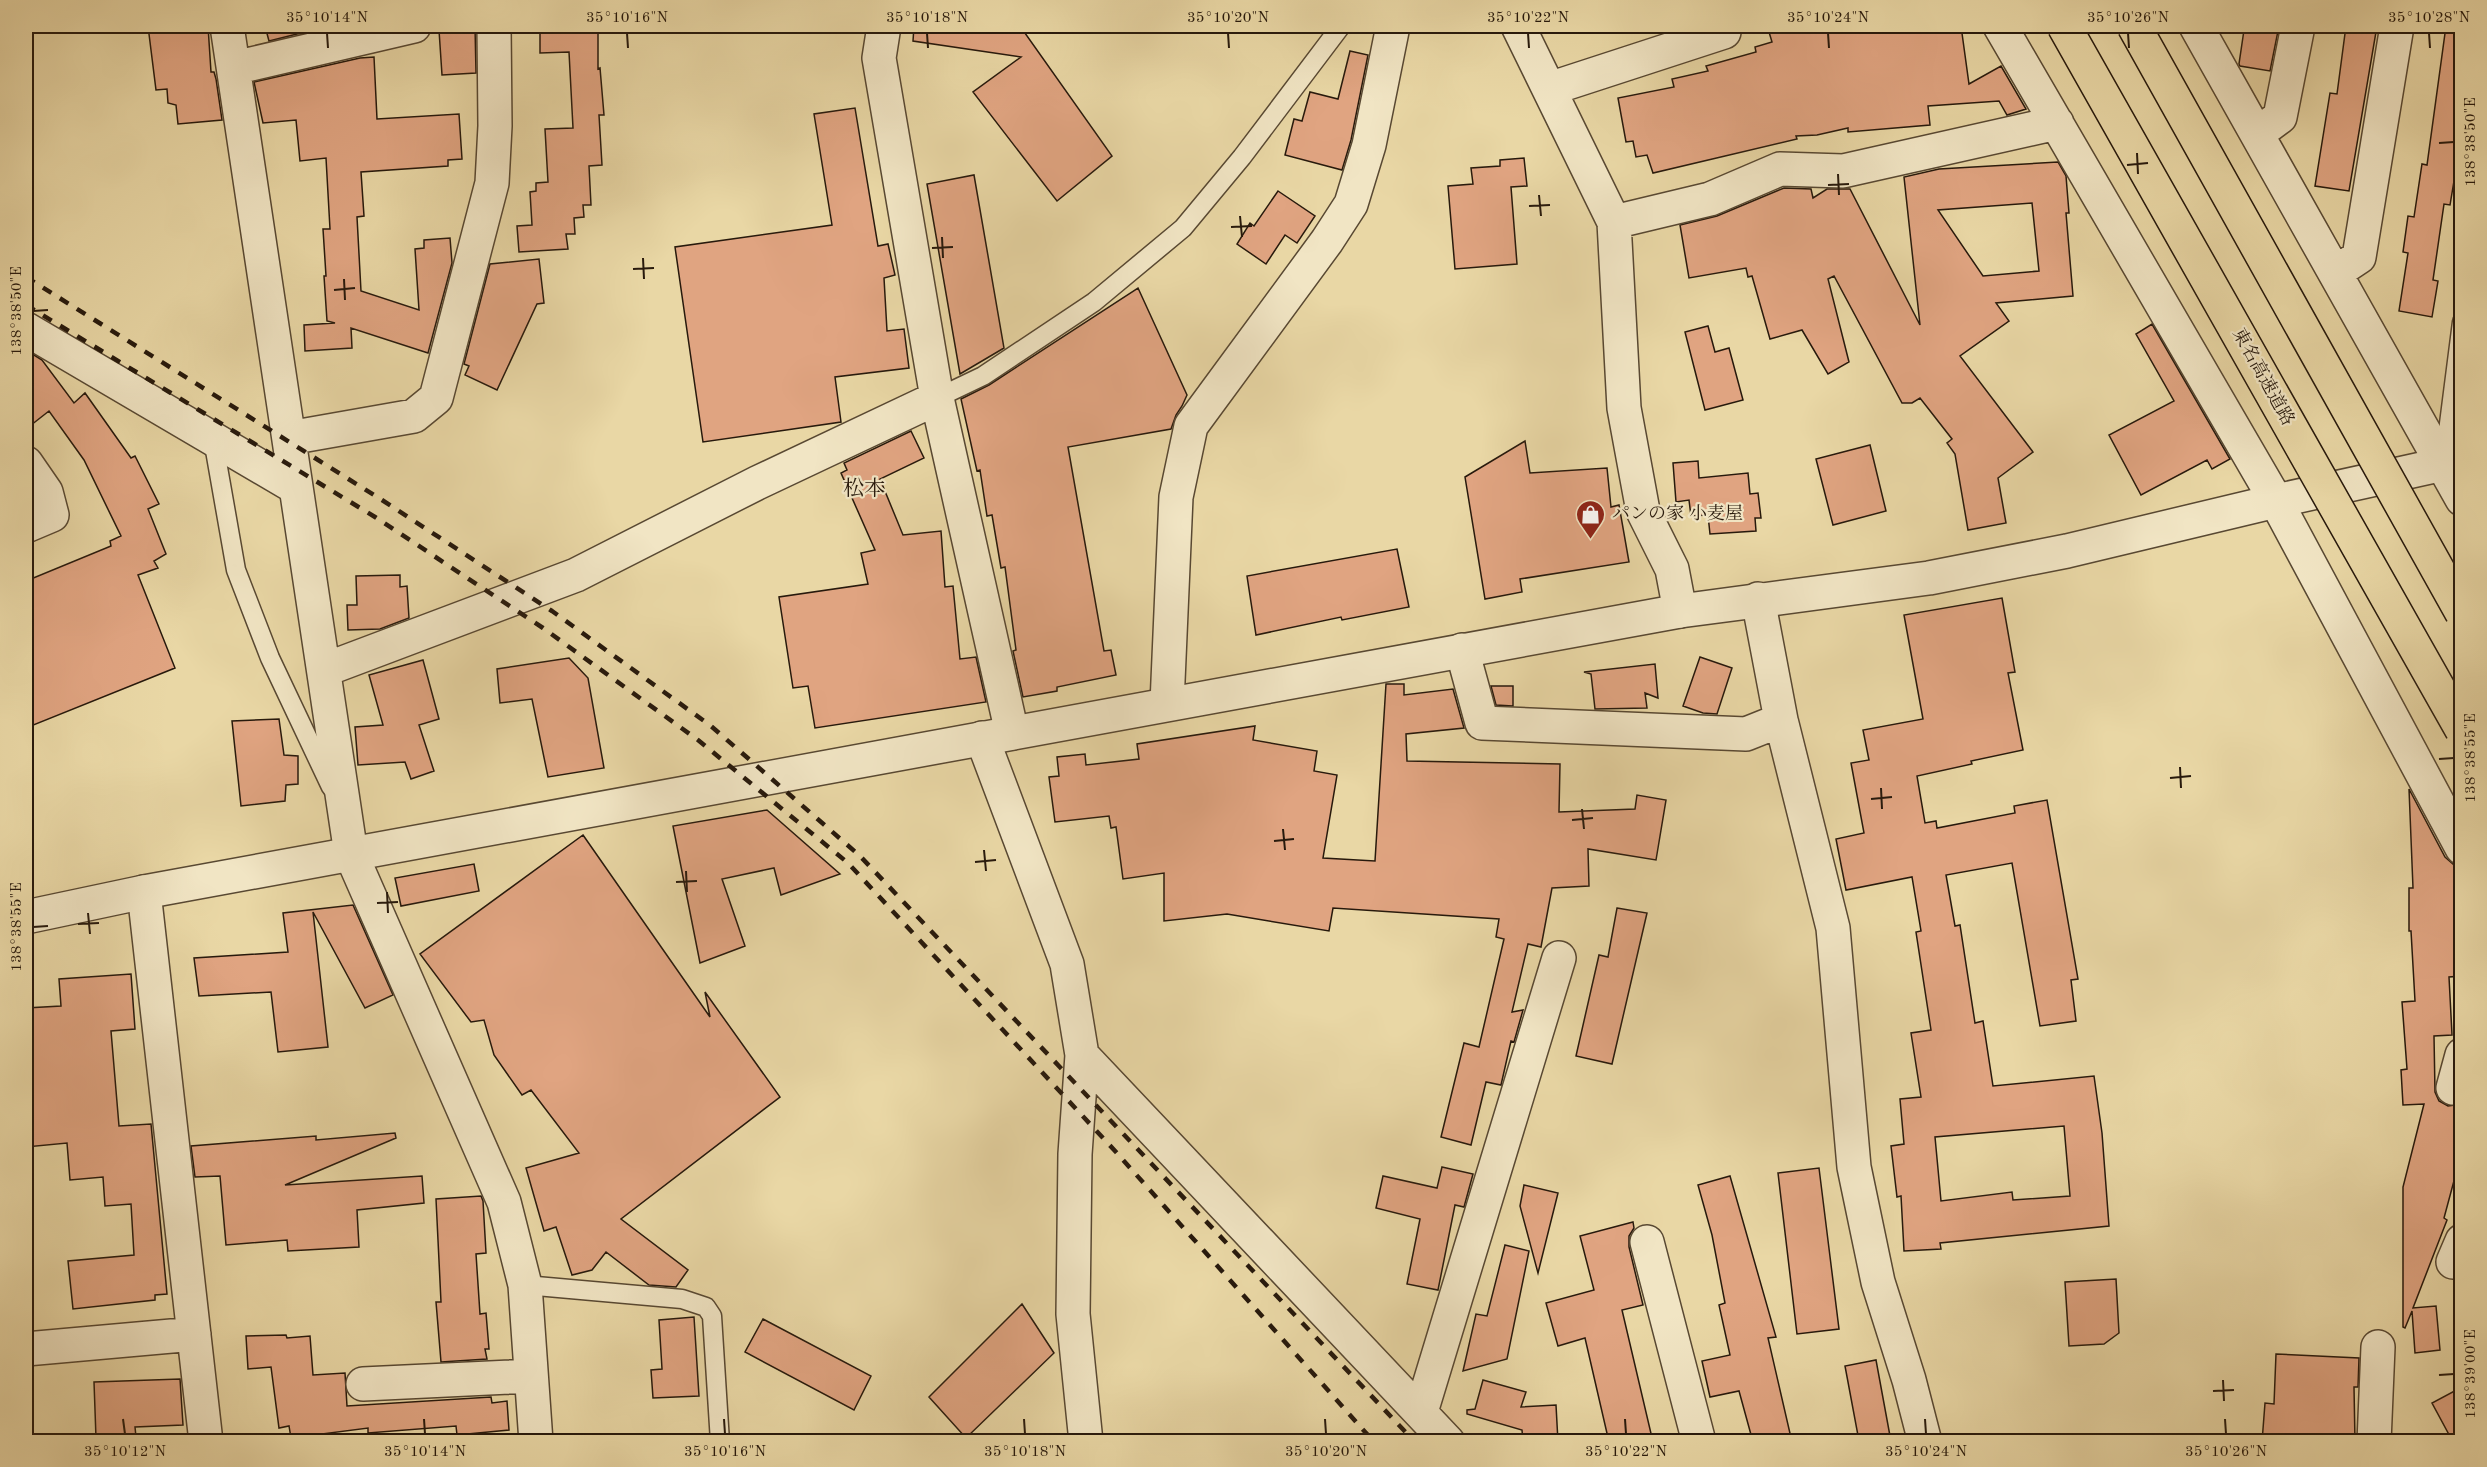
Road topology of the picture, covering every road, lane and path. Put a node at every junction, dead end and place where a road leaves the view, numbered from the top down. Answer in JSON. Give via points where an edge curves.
{"nodes":[{"id":1,"x":227,"y":26,"type":"edge"},
{"id":2,"x":414,"y":26,"type":"edge"},
{"id":3,"x":494,"y":26,"type":"edge"},
{"id":4,"x":884,"y":26,"type":"edge"},
{"id":5,"x":1341,"y":26,"type":"edge"},
{"id":6,"x":1393,"y":26,"type":"edge"},
{"id":7,"x":1518,"y":26,"type":"edge"},
{"id":8,"x":2000,"y":26,"type":"edge"},
{"id":9,"x":2064,"y":26,"type":"edge"},
{"id":10,"x":2134,"y":26,"type":"edge"},
{"id":11,"x":2196,"y":26,"type":"edge"},
{"id":12,"x":2298,"y":26,"type":"edge"},
{"id":13,"x":2397,"y":26,"type":"edge"},
{"id":14,"x":1724,"y":32,"type":"dead end"},
{"id":15,"x":234,"y":68,"type":"junction"},
{"id":16,"x":1549,"y":89,"type":"junction"},
{"id":17,"x":2057,"y":123,"type":"junction"},
{"id":18,"x":2257,"y":134,"type":"junction"},
{"id":19,"x":1614,"y":222,"type":"junction"},
{"id":20,"x":2336,"y":273,"type":"junction"},
{"id":21,"x":2462,"y":322,"type":"edge"},
{"id":22,"x":26,"y":328,"type":"edge"},
{"id":23,"x":937,"y":398,"type":"junction"},
{"id":24,"x":289,"y":438,"type":"junction"},
{"id":25,"x":213,"y":439,"type":"junction"},
{"id":26,"x":2452,"y":462,"type":"edge"},
{"id":27,"x":26,"y":463,"type":"edge"},
{"id":28,"x":295,"y":486,"type":"junction"},
{"id":29,"x":2462,"y":499,"type":"edge"},
{"id":30,"x":2276,"y":501,"type":"junction"},
{"id":31,"x":26,"y":526,"type":"edge"},
{"id":32,"x":1758,"y":599,"type":"junction"},
{"id":33,"x":1680,"y":611,"type":"junction"},
{"id":34,"x":2462,"y":613,"type":"edge"},
{"id":35,"x":1462,"y":650,"type":"junction"},
{"id":36,"x":324,"y":670,"type":"junction"},
{"id":37,"x":1167,"y":704,"type":"junction"},
{"id":38,"x":1781,"y":720,"type":"junction"},
{"id":39,"x":2462,"y":730,"type":"edge"},
{"id":40,"x":997,"y":736,"type":"junction"},
{"id":41,"x":346,"y":819,"type":"junction"},
{"id":42,"x":2462,"y":848,"type":"edge"},
{"id":43,"x":351,"y":854,"type":"junction"},
{"id":44,"x":144,"y":892,"type":"junction"},
{"id":45,"x":26,"y":916,"type":"edge"},
{"id":46,"x":1559,"y":958,"type":"dead end"},
{"id":47,"x":1082,"y":1055,"type":"junction"},
{"id":48,"x":2462,"y":1055,"type":"edge"},
{"id":49,"x":2453,"y":1088,"type":"dead end"},
{"id":50,"x":1647,"y":1242,"type":"dead end"},
{"id":51,"x":525,"y":1285,"type":"junction"},
{"id":52,"x":194,"y":1334,"type":"junction"},
{"id":53,"x":2378,"y":1347,"type":"dead end"},
{"id":54,"x":26,"y":1348,"type":"edge"},
{"id":55,"x":531,"y":1376,"type":"junction"},
{"id":56,"x":363,"y":1384,"type":"dead end"},
{"id":57,"x":1421,"y":1412,"type":"junction"},
{"id":58,"x":207,"y":1442,"type":"edge"},
{"id":59,"x":536,"y":1442,"type":"edge"},
{"id":60,"x":720,"y":1442,"type":"edge"},
{"id":61,"x":1086,"y":1442,"type":"edge"},
{"id":62,"x":1448,"y":1442,"type":"edge"},
{"id":63,"x":1700,"y":1442,"type":"edge"},
{"id":64,"x":1925,"y":1442,"type":"edge"},
{"id":65,"x":2374,"y":1442,"type":"edge"}],
"edges":[{"from":1,"to":15,"type":"street"},
{"from":2,"to":15,"type":"street"},
{"from":3,"to":24,"type":"street","via":[[492,183],[436,398],[414,416]]},
{"from":4,"to":23,"type":"street","via":[[879,58]]},
{"from":5,"to":23,"type":"lane","via":[[1183,228],[1094,302],[983,376]]},
{"from":6,"to":37,"type":"street","via":[[1369,145],[1351,204],[1191,426],[1176,497]]},
{"from":7,"to":16,"type":"street"},
{"from":8,"to":17,"type":"street"},
{"from":9,"to":39,"type":"highway","name":"東名高速道路","bridge":true},
{"from":10,"to":34,"type":"highway","bridge":true},
{"from":11,"to":18,"type":"street"},
{"from":12,"to":18,"type":"street","via":[[2280,117]]},
{"from":13,"to":20,"type":"street","via":[[2359,257]]},
{"from":14,"to":16,"type":"street"},
{"from":15,"to":24,"type":"street"},
{"from":16,"to":19,"type":"street"},
{"from":17,"to":19,"type":"street","via":[[1843,171],[1780,169],[1710,199]]},
{"from":17,"to":30,"type":"street"},
{"from":18,"to":20,"type":"street"},
{"from":19,"to":33,"type":"street","via":[[1624,408],[1643,511],[1672,569]]},
{"from":20,"to":26,"type":"street"},
{"from":21,"to":26,"type":"lane"},
{"from":22,"to":25,"type":"street"},
{"from":23,"to":36,"type":"street","via":[[576,575]]},
{"from":23,"to":40,"type":"street"},
{"from":24,"to":28,"type":"street"},
{"from":25,"to":28,"type":"street"},
{"from":25,"to":41,"type":"lane","via":[[236,570],[270,658]]},
{"from":26,"to":29,"type":"street"},
{"from":26,"to":30,"type":"street"},
{"from":27,"to":31,"type":"street","via":[[46,492],[52,515]]},
{"from":28,"to":36,"type":"street"},
{"from":30,"to":32,"type":"street","via":[[2067,551],[1929,578]]},
{"from":30,"to":42,"type":"street"},
{"from":32,"to":33,"type":"street"},
{"from":32,"to":38,"type":"street"},
{"from":33,"to":35,"type":"street"},
{"from":35,"to":37,"type":"street"},
{"from":35,"to":38,"type":"street","via":[[1482,723],[1746,734]]},
{"from":36,"to":41,"type":"street"},
{"from":37,"to":40,"type":"street"},
{"from":38,"to":64,"type":"street","via":[[1833,928],[1854,1167],[1878,1282]]},
{"from":40,"to":43,"type":"street"},
{"from":40,"to":47,"type":"street","via":[[1067,964]]},
{"from":41,"to":43,"type":"street"},
{"from":43,"to":44,"type":"street"},
{"from":43,"to":51,"type":"street","via":[[504,1202]]},
{"from":44,"to":45,"type":"street"},
{"from":44,"to":52,"type":"street"},
{"from":46,"to":57,"type":"street"},
{"from":47,"to":57,"type":"street"},
{"from":47,"to":61,"type":"street","via":[[1075,1154],[1073,1314]]},
{"from":48,"to":49,"type":"street"},
{"from":50,"to":63,"type":"street"},
{"from":51,"to":55,"type":"street"},
{"from":51,"to":60,"type":"lane","via":[[682,1299],[706,1307],[712,1316]]},
{"from":52,"to":54,"type":"street"},
{"from":52,"to":58,"type":"street"},
{"from":53,"to":65,"type":"street"},
{"from":55,"to":56,"type":"street"},
{"from":55,"to":59,"type":"street"},
{"from":57,"to":62,"type":"street"}]}
